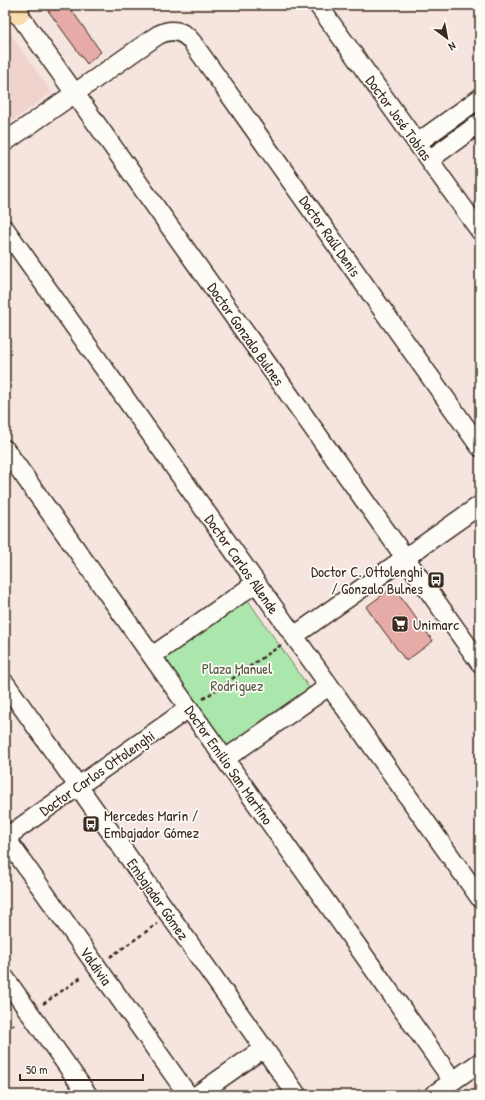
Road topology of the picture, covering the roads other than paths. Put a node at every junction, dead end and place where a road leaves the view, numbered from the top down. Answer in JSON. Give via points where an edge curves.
{"nodes":[{"id":1,"x":318,"y":5,"type":"edge"},
{"id":2,"x":16,"y":8,"type":"edge"},
{"id":3,"x":75,"y":93,"type":"junction"},
{"id":4,"x":480,"y":98,"type":"edge"},
{"id":5,"x":480,"y":123,"type":"edge"},
{"id":6,"x":5,"y":142,"type":"edge"},
{"id":7,"x":417,"y":143,"type":"junction"},
{"id":8,"x":429,"y":160,"type":"junction"},
{"id":9,"x":5,"y":229,"type":"edge"},
{"id":10,"x":480,"y":231,"type":"edge"},
{"id":11,"x":480,"y":447,"type":"edge"},
{"id":12,"x":5,"y":449,"type":"edge"},
{"id":13,"x":480,"y":505,"type":"edge"},
{"id":14,"x":405,"y":558,"type":"junction"},
{"id":15,"x":256,"y":583,"type":"junction"},
{"id":16,"x":294,"y":636,"type":"junction"},
{"id":17,"x":152,"y":656,"type":"junction"},
{"id":18,"x":480,"y":663,"type":"edge"},
{"id":19,"x":5,"y":683,"type":"edge"},
{"id":20,"x":329,"y":686,"type":"junction"},
{"id":21,"x":189,"y":708,"type":"junction"},
{"id":22,"x":225,"y":759,"type":"junction"},
{"id":23,"x":78,"y":786,"type":"junction"},
{"id":24,"x":5,"y":837,"type":"edge"},
{"id":25,"x":480,"y":898,"type":"edge"},
{"id":26,"x":5,"y":978,"type":"edge"},
{"id":27,"x":264,"y":1048,"type":"junction"},
{"id":28,"x":480,"y":1062,"type":"edge"},
{"id":29,"x":453,"y":1081,"type":"junction"},
{"id":30,"x":436,"y":1094,"type":"edge"},
{"id":31,"x":88,"y":1095,"type":"edge"},
{"id":32,"x":188,"y":1095,"type":"edge"},
{"id":33,"x":197,"y":1095,"type":"edge"},
{"id":34,"x":297,"y":1095,"type":"edge"}],
"edges":[{"from":1,"to":7,"type":"street","name":"Doctor José Tobías"},
{"from":2,"to":3,"type":"street","name":"Doctor Gonzalo Bulnes"},
{"from":3,"to":6,"type":"street"},
{"from":3,"to":11,"type":"street","name":"Doctor Raúl Denis","via":[[163,32],[175,30],[188,36]]},
{"from":3,"to":14,"type":"street","name":"Doctor Gonzalo Bulnes"},
{"from":4,"to":7,"type":"street"},
{"from":5,"to":8,"type":"street"},
{"from":7,"to":8,"type":"street","name":"Doctor José Tobías"},
{"from":8,"to":10,"type":"street","name":"Doctor José Tobías"},
{"from":9,"to":15,"type":"street","name":"Doctor Carlos Allende"},
{"from":12,"to":17,"type":"street","name":"Doctor Emilio San Martíno"},
{"from":13,"to":14,"type":"street"},
{"from":14,"to":16,"type":"street"},
{"from":14,"to":18,"type":"street","name":"Doctor Gonzalo Bulnes"},
{"from":15,"to":16,"type":"street","name":"Doctor Carlos Allende"},
{"from":15,"to":17,"type":"street"},
{"from":16,"to":20,"type":"street","name":"Doctor Carlos Allende"},
{"from":17,"to":21,"type":"street","name":"Doctor Emilio San Martíno"},
{"from":19,"to":23,"type":"street","name":"Embajador Gómez"},
{"from":20,"to":22,"type":"street"},
{"from":20,"to":25,"type":"street","name":"Doctor Carlos Allende"},
{"from":21,"to":22,"type":"street","name":"Doctor Emilio San Martíno"},
{"from":21,"to":23,"type":"street","name":"Doctor Carlos Ottolenghi"},
{"from":22,"to":29,"type":"street","name":"Doctor Emilio San Martíno"},
{"from":23,"to":24,"type":"street","name":"Doctor Carlos Ottolenghi"},
{"from":23,"to":27,"type":"street","name":"Embajador Gómez"},
{"from":24,"to":32,"type":"street","name":"Valdivia"},
{"from":26,"to":31,"type":"street"},
{"from":27,"to":33,"type":"street"},
{"from":27,"to":34,"type":"street","name":"Embajador Gómez"},
{"from":28,"to":29,"type":"street"},
{"from":29,"to":30,"type":"street"}]}
